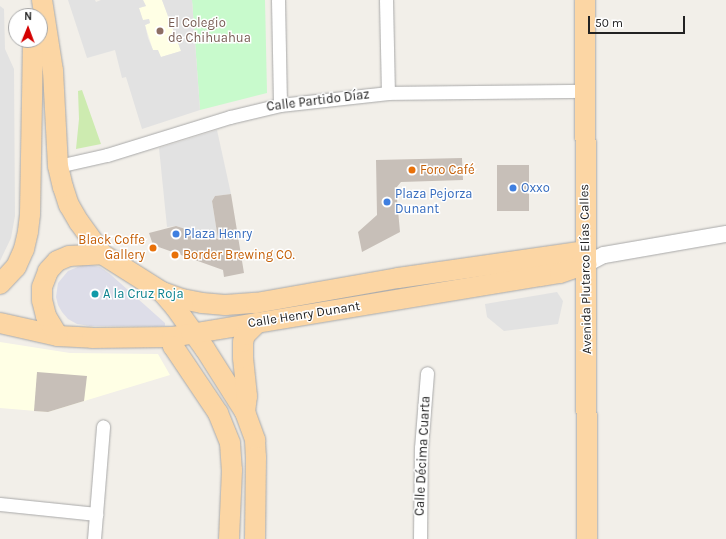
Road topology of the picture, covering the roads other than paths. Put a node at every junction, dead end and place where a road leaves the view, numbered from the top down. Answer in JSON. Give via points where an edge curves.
{"nodes":[{"id":1,"x":42,"y":0,"type":"edge"},
{"id":2,"x":278,"y":0,"type":"edge"},
{"id":3,"x":386,"y":0,"type":"edge"},
{"id":4,"x":585,"y":0,"type":"edge"},
{"id":5,"x":33,"y":48,"type":"edge"},
{"id":6,"x":586,"y":91,"type":"junction"},
{"id":7,"x":388,"y":93,"type":"junction"},
{"id":8,"x":280,"y":105,"type":"junction"},
{"id":9,"x":58,"y":166,"type":"junction"},
{"id":10,"x":726,"y":234,"type":"edge"},
{"id":11,"x":102,"y":254,"type":"junction"},
{"id":12,"x":592,"y":257,"type":"junction"},
{"id":13,"x":0,"y":284,"type":"edge"},
{"id":14,"x":162,"y":292,"type":"junction"},
{"id":15,"x":0,"y":323,"type":"edge"},
{"id":16,"x":257,"y":323,"type":"junction"},
{"id":17,"x":194,"y":333,"type":"junction"},
{"id":18,"x":58,"y":336,"type":"junction"},
{"id":19,"x":172,"y":337,"type":"junction"},
{"id":20,"x":427,"y":373,"type":"dead end"},
{"id":21,"x":245,"y":412,"type":"junction"},
{"id":22,"x":103,"y":426,"type":"dead end"},
{"id":23,"x":0,"y":504,"type":"edge"},
{"id":24,"x":96,"y":514,"type":"junction"},
{"id":25,"x":94,"y":539,"type":"edge"},
{"id":26,"x":229,"y":539,"type":"edge"},
{"id":27,"x":255,"y":539,"type":"edge"},
{"id":28,"x":420,"y":539,"type":"edge"},
{"id":29,"x":587,"y":539,"type":"edge"}],
"edges":[{"from":1,"to":9,"type":"main road","via":[[53,70]]},
{"from":2,"to":8,"type":"street"},
{"from":3,"to":7,"type":"street"},
{"from":4,"to":6,"type":"main road","name":"Avenida Plutarco Elías Calles"},
{"from":5,"to":13,"type":"main road","via":[[30,214],[24,249],[16,267]]},
{"from":6,"to":7,"type":"street","name":"Calle Partido Díaz"},
{"from":6,"to":12,"type":"main road","name":"Avenida Plutarco Elías Calles"},
{"from":7,"to":8,"type":"street","name":"Calle Partido Díaz"},
{"from":8,"to":9,"type":"street","name":"Calle Partido Díaz","via":[[224,119],[107,155]]},
{"from":9,"to":11,"type":"main road","via":[[69,205]]},
{"from":10,"to":12,"type":"street","name":"Calle Henry Dunant"},
{"from":11,"to":14,"type":"main road"},
{"from":11,"to":18,"type":"main road","via":[[69,256],[57,261],[48,271],[42,286],[42,300],[46,316]]},
{"from":12,"to":14,"type":"main road","name":"Calle Henry Dunant","via":[[398,278],[256,303],[225,305],[182,299]]},
{"from":12,"to":16,"type":"main road","name":"Calle Henry Dunant","via":[[560,273]]},
{"from":12,"to":29,"type":"main road","name":"Avenida Plutarco Elías Calles","via":[[588,286]]},
{"from":14,"to":17,"type":"main road"},
{"from":15,"to":18,"type":"main road","name":"Calle Henry Dunant"},
{"from":16,"to":17,"type":"main road","name":"Calle Henry Dunant"},
{"from":16,"to":21,"type":"main road","via":[[245,335],[243,342],[247,396]]},
{"from":17,"to":19,"type":"main road","name":"Calle Henry Dunant"},
{"from":17,"to":21,"type":"main road"},
{"from":18,"to":19,"type":"main road","name":"Calle Henry Dunant"},
{"from":19,"to":26,"type":"main road","via":[[172,346],[218,413],[230,443],[232,470]]},
{"from":20,"to":28,"type":"street","name":"Calle Décima Cuarta","via":[[421,448]]},
{"from":21,"to":27,"type":"main road","via":[[255,440]]},
{"from":22,"to":24,"type":"street"},
{"from":23,"to":24,"type":"street"},
{"from":24,"to":25,"type":"street"}]}
